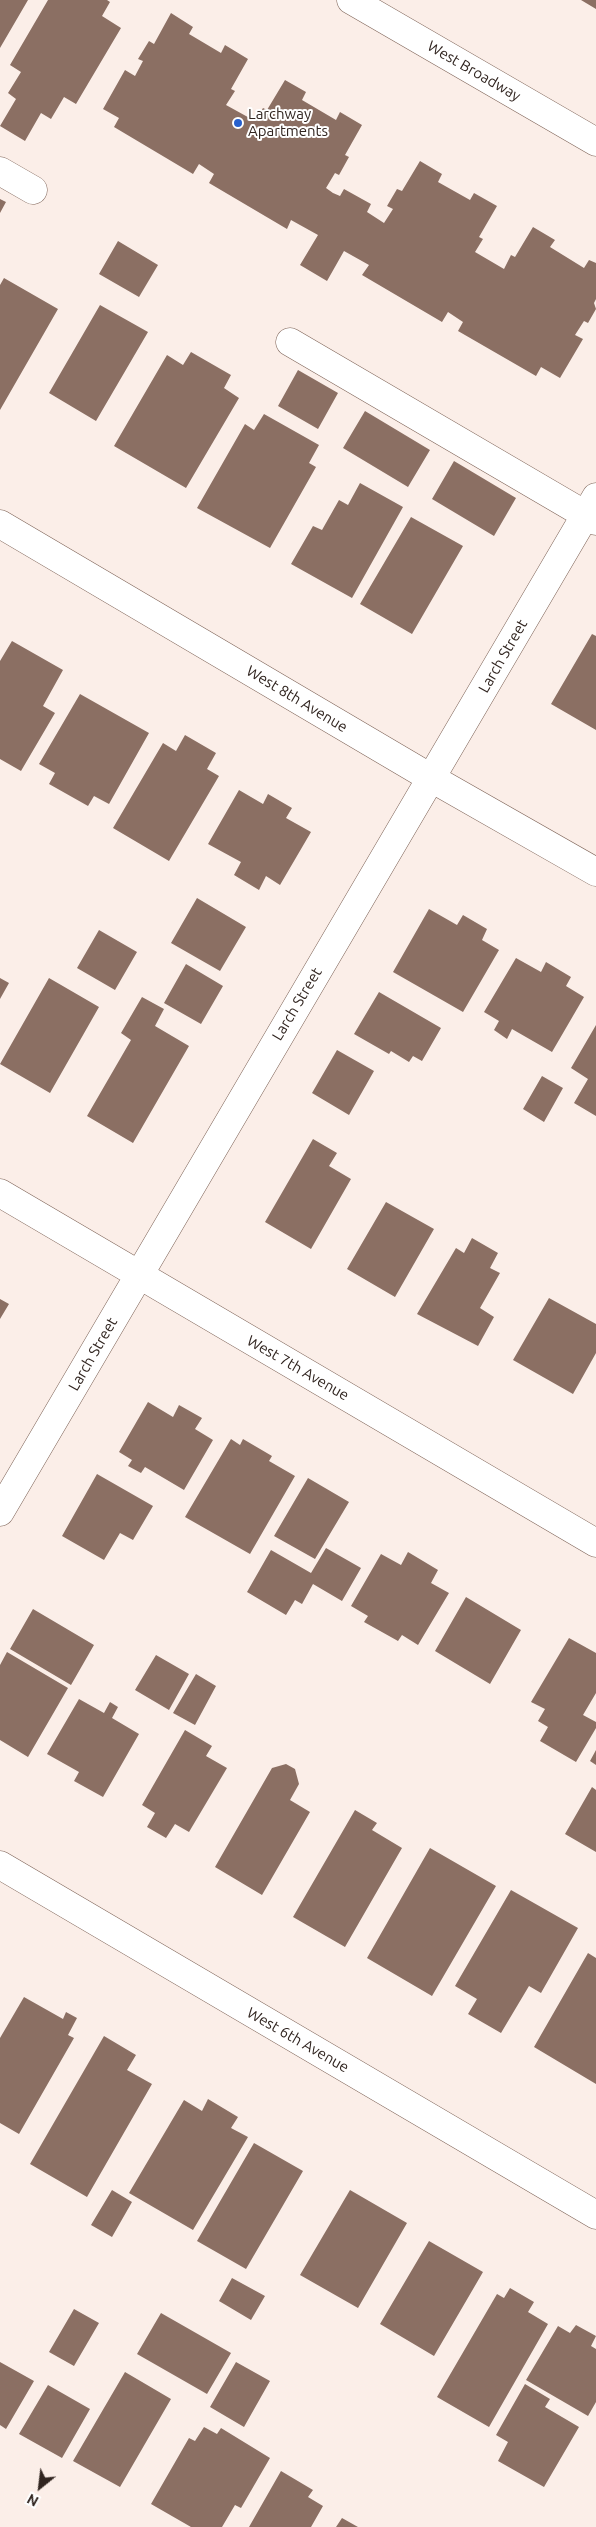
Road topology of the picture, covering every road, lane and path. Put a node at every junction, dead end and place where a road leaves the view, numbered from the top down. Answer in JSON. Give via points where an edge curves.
{"nodes":[{"id":1,"x":351,"y":0,"type":"edge"},
{"id":2,"x":596,"y":142,"type":"edge"},
{"id":3,"x":0,"y":171,"type":"edge"},
{"id":4,"x":33,"y":190,"type":"dead end"},
{"id":5,"x":290,"y":342,"type":"dead end"},
{"id":6,"x":593,"y":511,"type":"edge"},
{"id":7,"x":0,"y":524,"type":"edge"},
{"id":8,"x":431,"y":778,"type":"junction"},
{"id":9,"x":596,"y":872,"type":"edge"},
{"id":10,"x":0,"y":1193,"type":"edge"},
{"id":11,"x":139,"y":1275,"type":"junction"},
{"id":12,"x":0,"y":1512,"type":"edge"},
{"id":13,"x":596,"y":1543,"type":"edge"},
{"id":14,"x":0,"y":1865,"type":"edge"},
{"id":15,"x":596,"y":2215,"type":"edge"}],
"edges":[{"from":1,"to":2,"type":"street","name":"West Broadway"},
{"from":3,"to":4,"type":"street"},
{"from":5,"to":6,"type":"street"},
{"from":6,"to":8,"type":"street","name":"Larch Street"},
{"from":7,"to":8,"type":"street","name":"West 8th Avenue"},
{"from":8,"to":9,"type":"street","name":"West 8th Avenue"},
{"from":8,"to":11,"type":"street","name":"Larch Street"},
{"from":10,"to":11,"type":"street","name":"West 7th Avenue"},
{"from":11,"to":12,"type":"street","name":"Larch Street"},
{"from":11,"to":13,"type":"street","name":"West 7th Avenue"},
{"from":14,"to":15,"type":"street","name":"West 6th Avenue"}]}
